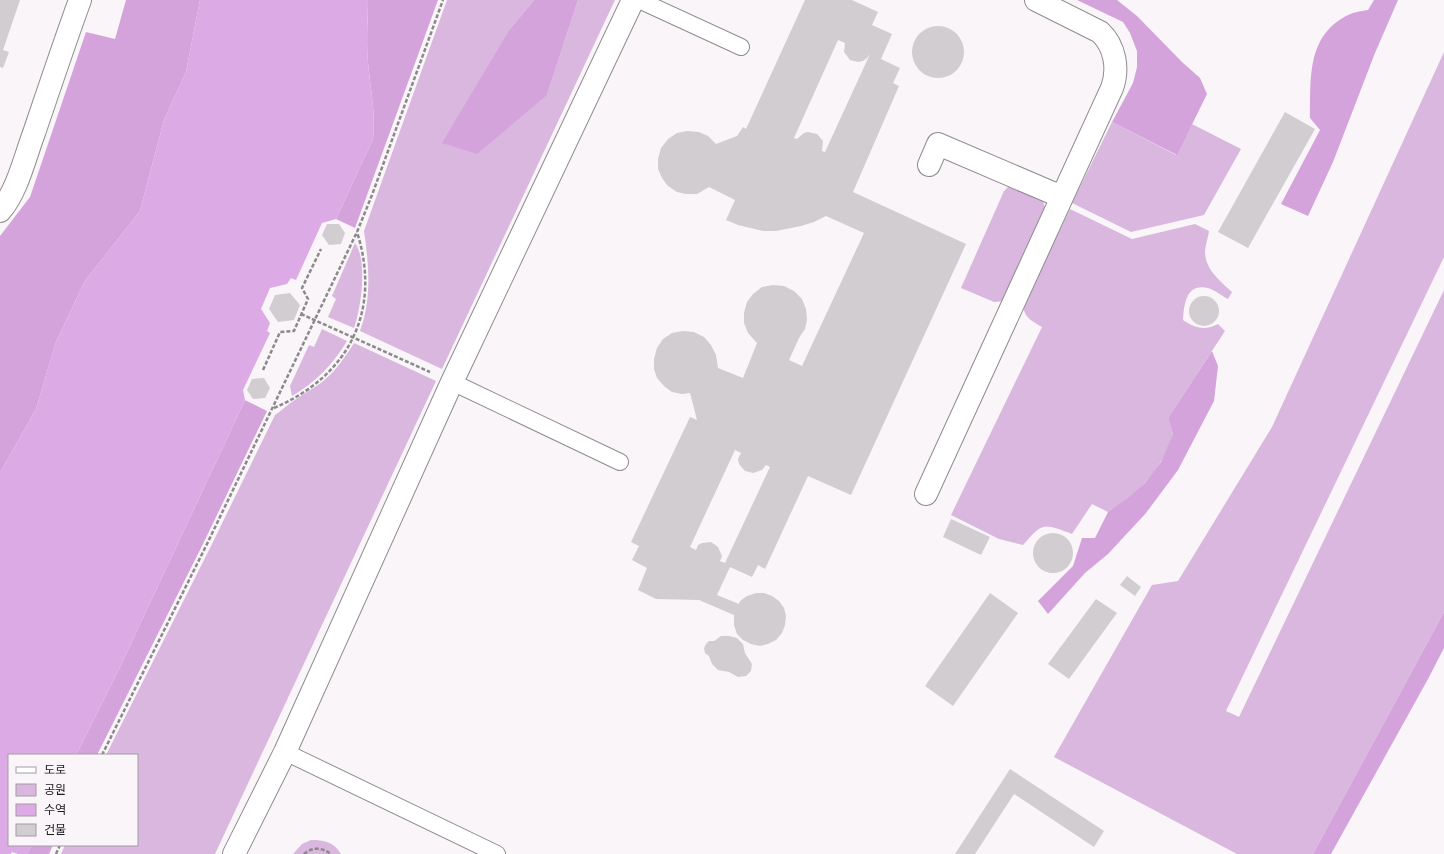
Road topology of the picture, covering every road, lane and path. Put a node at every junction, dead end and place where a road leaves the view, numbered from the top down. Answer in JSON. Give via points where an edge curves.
{"nodes":[{"id":1,"x":80,"y":0,"type":"edge"},
{"id":2,"x":443,"y":0,"type":"edge"},
{"id":3,"x":633,"y":0,"type":"edge"},
{"id":4,"x":639,"y":0,"type":"edge"},
{"id":5,"x":1036,"y":0,"type":"edge"},
{"id":6,"x":741,"y":47,"type":"dead end"},
{"id":7,"x":929,"y":165,"type":"dead end"},
{"id":8,"x":1062,"y":197,"type":"junction"},
{"id":9,"x":0,"y":211,"type":"edge"},
{"id":10,"x":357,"y":232,"type":"junction"},
{"id":11,"x":321,"y":249,"type":"dead end"},
{"id":12,"x":301,"y":314,"type":"junction"},
{"id":13,"x":315,"y":320,"type":"junction"},
{"id":14,"x":354,"y":338,"type":"junction"},
{"id":15,"x":263,"y":370,"type":"dead end"},
{"id":16,"x":452,"y":382,"type":"junction"},
{"id":17,"x":273,"y":408,"type":"junction"},
{"id":18,"x":620,"y":462,"type":"dead end"},
{"id":19,"x":926,"y":494,"type":"dead end"},
{"id":20,"x":284,"y":752,"type":"junction"},
{"id":21,"x":102,"y":754,"type":"edge"},
{"id":22,"x":234,"y":854,"type":"edge"},
{"id":23,"x":304,"y":854,"type":"edge"},
{"id":24,"x":331,"y":854,"type":"edge"},
{"id":25,"x":497,"y":854,"type":"edge"}],
"edges":[{"from":1,"to":9,"type":"street","via":[[24,166],[5,206]]},
{"from":2,"to":10,"type":"path"},
{"from":3,"to":16,"type":"street"},
{"from":4,"to":6,"type":"lane"},
{"from":5,"to":8,"type":"street","via":[[1100,32],[1107,38],[1115,59],[1116,78]]},
{"from":7,"to":8,"type":"street","via":[[938,144]]},
{"from":8,"to":19,"type":"street"},
{"from":10,"to":13,"type":"path"},
{"from":10,"to":14,"type":"path","via":[[366,271],[364,301]]},
{"from":11,"to":12,"type":"path","via":[[302,288],[308,299]]},
{"from":12,"to":13,"type":"path"},
{"from":12,"to":15,"type":"path","via":[[294,331],[280,332]]},
{"from":13,"to":14,"type":"path"},
{"from":13,"to":17,"type":"path"},
{"from":14,"to":16,"type":"path"},
{"from":14,"to":17,"type":"path","via":[[330,372],[305,391]]},
{"from":16,"to":18,"type":"lane"},
{"from":16,"to":20,"type":"street"},
{"from":17,"to":21,"type":"path"},
{"from":20,"to":22,"type":"street"},
{"from":20,"to":25,"type":"lane"},
{"from":23,"to":24,"type":"path","via":[[316,848]]}]}
